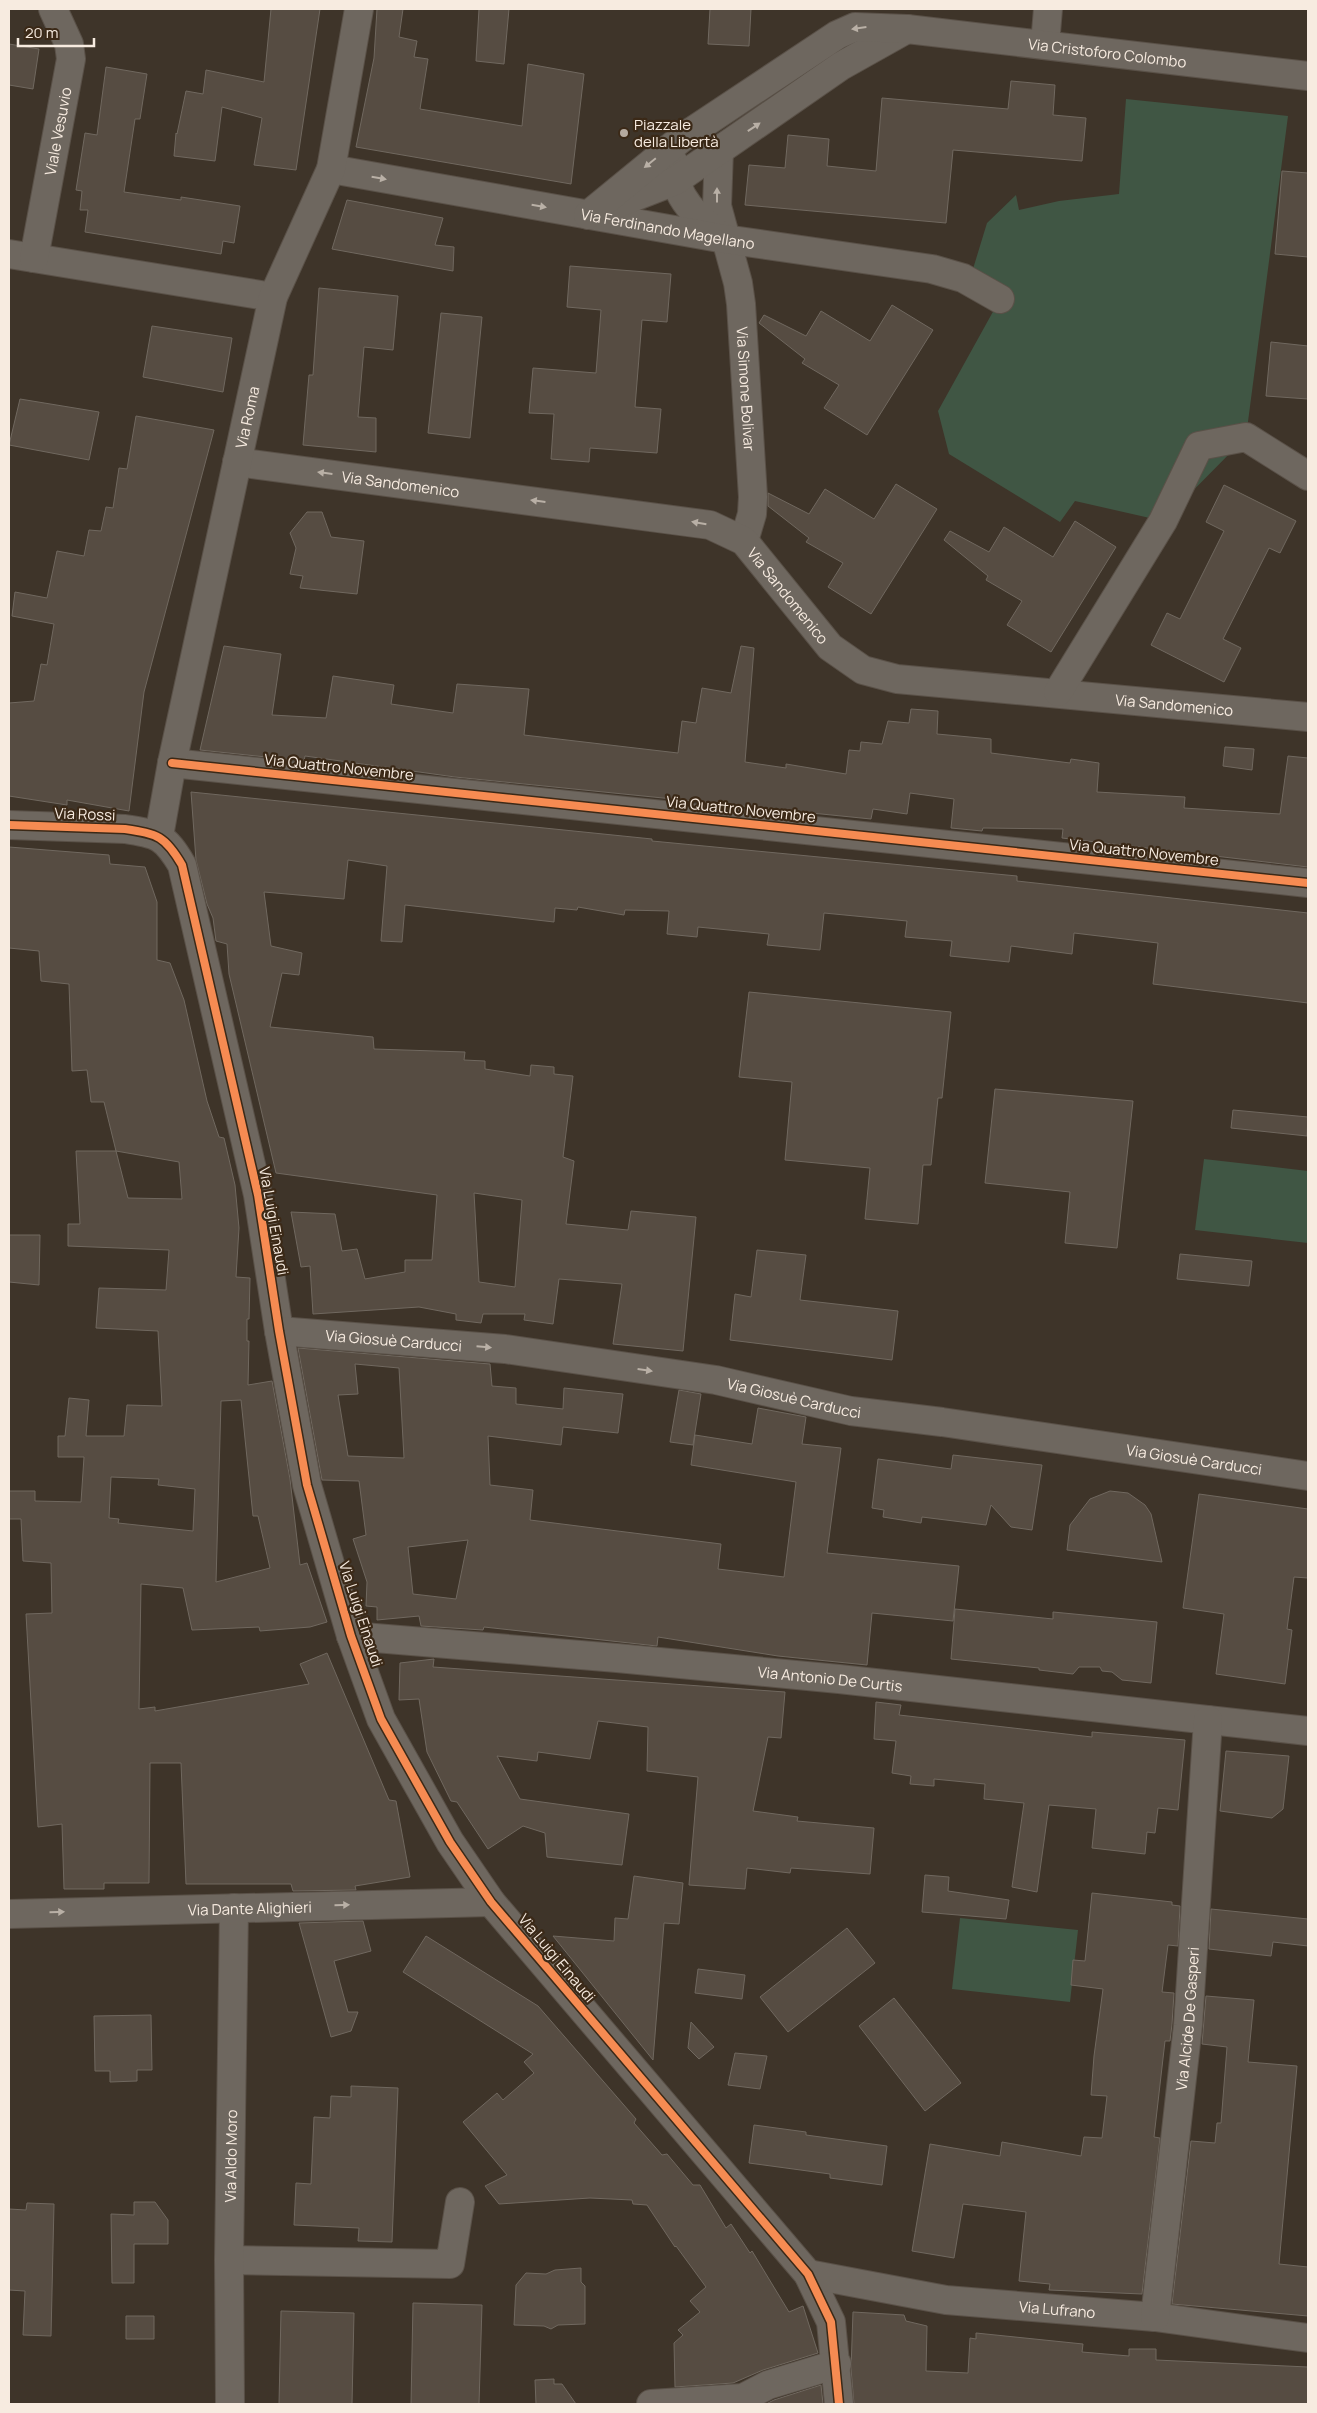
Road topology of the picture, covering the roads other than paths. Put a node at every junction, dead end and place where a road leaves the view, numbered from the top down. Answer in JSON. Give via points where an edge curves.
{"nodes":[{"id":1,"x":53,"y":9,"type":"edge"},
{"id":2,"x":359,"y":9,"type":"edge"},
{"id":3,"x":1048,"y":9,"type":"edge"},
{"id":4,"x":907,"y":29,"type":"junction"},
{"id":5,"x":1045,"y":44,"type":"junction"},
{"id":6,"x":1308,"y":76,"type":"edge"},
{"id":7,"x":682,"y":138,"type":"junction"},
{"id":8,"x":719,"y":150,"type":"junction"},
{"id":9,"x":332,"y":169,"type":"junction"},
{"id":10,"x":675,"y":181,"type":"junction"},
{"id":11,"x":588,"y":215,"type":"junction"},
{"id":12,"x":725,"y":239,"type":"junction"},
{"id":13,"x":21,"y":256,"type":"edge"},
{"id":14,"x":273,"y":297,"type":"junction"},
{"id":15,"x":1000,"y":299,"type":"dead end"},
{"id":16,"x":236,"y":462,"type":"junction"},
{"id":17,"x":1308,"y":476,"type":"edge"},
{"id":18,"x":744,"y":542,"type":"junction"},
{"id":19,"x":1058,"y":692,"type":"junction"},
{"id":20,"x":1308,"y":716,"type":"edge"},
{"id":21,"x":172,"y":763,"type":"junction"},
{"id":22,"x":9,"y":826,"type":"edge"},
{"id":23,"x":159,"y":836,"type":"junction"},
{"id":24,"x":1308,"y":883,"type":"edge"},
{"id":25,"x":279,"y":1331,"type":"junction"},
{"id":26,"x":1308,"y":1476,"type":"edge"},
{"id":27,"x":351,"y":1636,"type":"junction"},
{"id":28,"x":1208,"y":1720,"type":"junction"},
{"id":29,"x":1308,"y":1731,"type":"edge"},
{"id":30,"x":491,"y":1902,"type":"junction"},
{"id":31,"x":234,"y":1908,"type":"junction"},
{"id":32,"x":9,"y":1914,"type":"edge"},
{"id":33,"x":460,"y":2202,"type":"dead end"},
{"id":34,"x":229,"y":2260,"type":"junction"},
{"id":35,"x":808,"y":2274,"type":"junction"},
{"id":36,"x":1155,"y":2317,"type":"junction"},
{"id":37,"x":1308,"y":2338,"type":"edge"},
{"id":38,"x":837,"y":2364,"type":"junction"},
{"id":39,"x":230,"y":2404,"type":"edge"},
{"id":40,"x":652,"y":2404,"type":"edge"},
{"id":41,"x":840,"y":2404,"type":"edge"}],
"edges":[{"from":1,"to":13,"type":"street","name":"Viale Vesuvio","via":[[69,44],[71,59]]},
{"from":2,"to":9,"type":"street","name":"Via Roma"},
{"from":3,"to":5,"type":"street"},
{"from":4,"to":5,"type":"street","name":"Via Cristoforo Colombo"},
{"from":4,"to":7,"type":"street","name":"Via Cristoforo Colombo","one_way":true,"via":[[865,26],[847,30]]},
{"from":8,"to":4,"type":"street","one_way":true,"via":[[857,56]]},
{"from":5,"to":6,"type":"street","name":"Via Cristoforo Colombo"},
{"from":7,"to":10,"type":"street","via":[[674,165]]},
{"from":7,"to":11,"type":"street","name":"Via Cristoforo Colombo","one_way":true},
{"from":8,"to":10,"type":"street"},
{"from":12,"to":8,"type":"street","one_way":true,"via":[[717,206]]},
{"from":9,"to":11,"type":"street","name":"Via Ferdinando Magellano","one_way":true},
{"from":9,"to":14,"type":"street","name":"Via Roma"},
{"from":10,"to":11,"type":"street"},
{"from":10,"to":12,"type":"street","via":[[682,198],[694,212]]},
{"from":11,"to":12,"type":"street","name":"Via Ferdinando Magellano"},
{"from":12,"to":15,"type":"street","name":"Via Ferdinando Magellano","via":[[932,268],[962,278]]},
{"from":12,"to":18,"type":"street","name":"Via Simone Bolivar","via":[[738,283],[742,314],[753,498]]},
{"from":13,"to":14,"type":"street","name":"Viale Vesuvio"},
{"from":14,"to":16,"type":"street","name":"Via Roma"},
{"from":18,"to":16,"type":"street","name":"Via Sandomenico","one_way":true,"via":[[710,525],[692,522]]},
{"from":16,"to":21,"type":"street","name":"Via Roma"},
{"from":17,"to":19,"type":"street","via":[[1246,437],[1199,446],[1164,521]]},
{"from":18,"to":19,"type":"street","name":"Via Sandomenico","via":[[830,647],[863,670],[897,679]]},
{"from":19,"to":20,"type":"street","name":"Via Sandomenico","via":[[1149,704]]},
{"from":21,"to":23,"type":"street","name":"Via Roma"},
{"from":21,"to":24,"type":"street","name":"Via Quattro Novembre"},
{"from":22,"to":23,"type":"street","name":"Via Rossi","via":[[125,829]]},
{"from":23,"to":25,"type":"street","name":"Via Luigi Einaudi","via":[[172,848],[182,865],[258,1195]]},
{"from":25,"to":26,"type":"street","name":"Via Giosuè Carducci","one_way":true,"via":[[505,1349],[716,1380],[851,1411]]},
{"from":25,"to":27,"type":"street","name":"Via Luigi Einaudi","via":[[307,1485]]},
{"from":27,"to":28,"type":"street","name":"Via Antonio De Curtis","via":[[839,1679]]},
{"from":27,"to":30,"type":"street","name":"Via Luigi Einaudi","via":[[381,1719],[450,1842]]},
{"from":28,"to":29,"type":"street","name":"Via Antonio De Curtis"},
{"from":28,"to":36,"type":"street","name":"Via Alcide De Gasperi","via":[[1188,2025]]},
{"from":31,"to":30,"type":"street","name":"Via Dante Alighieri","one_way":true},
{"from":30,"to":35,"type":"street","name":"Via Luigi Einaudi"},
{"from":32,"to":31,"type":"street","name":"Via Dante Alighieri","one_way":true},
{"from":31,"to":34,"type":"street","name":"Via Aldo Moro"},
{"from":33,"to":34,"type":"street","via":[[450,2264]]},
{"from":34,"to":39,"type":"street","name":"Via Aldo Moro"},
{"from":35,"to":36,"type":"street","name":"Via Lufrano","via":[[946,2300]]},
{"from":35,"to":38,"type":"street","name":"Via Luigi Einaudi","via":[[831,2322]]},
{"from":36,"to":37,"type":"street","name":"Via Lufrano"},
{"from":38,"to":40,"type":"street","via":[[768,2385],[744,2398]]},
{"from":38,"to":41,"type":"street","name":"Via Luigi Einaudi"}]}
